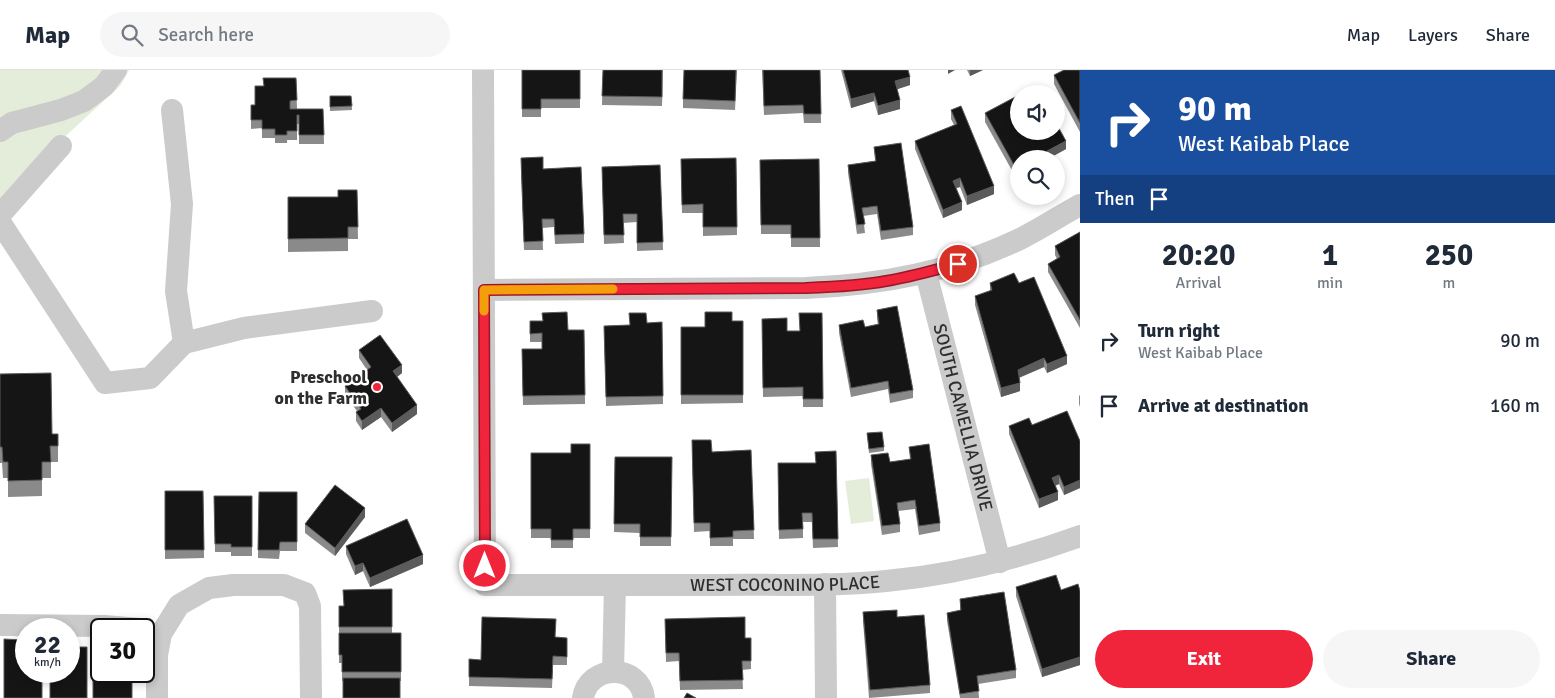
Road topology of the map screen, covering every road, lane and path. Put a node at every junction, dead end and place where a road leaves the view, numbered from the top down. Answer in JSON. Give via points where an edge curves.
{"nodes":[{"id":1,"x":116,"y":70,"type":"edge"},
{"id":2,"x":483,"y":70,"type":"edge"},
{"id":3,"x":172,"y":110,"type":"dead end"},
{"id":4,"x":0,"y":131,"type":"edge"},
{"id":5,"x":61,"y":146,"type":"dead end"},
{"id":6,"x":1080,"y":205,"type":"edge"},
{"id":7,"x":0,"y":215,"type":"edge"},
{"id":8,"x":0,"y":222,"type":"edge"},
{"id":9,"x":926,"y":273,"type":"junction"},
{"id":10,"x":484,"y":290,"type":"junction"},
{"id":11,"x":372,"y":311,"type":"dead end"},
{"id":12,"x":184,"y":343,"type":"junction"},
{"id":13,"x":1080,"y":536,"type":"edge"},
{"id":14,"x":1000,"y":562,"type":"junction"},
{"id":15,"x":825,"y":584,"type":"junction"},
{"id":16,"x":615,"y":585,"type":"junction"},
{"id":17,"x":0,"y":625,"type":"edge"},
{"id":18,"x":90,"y":626,"type":"edge"},
{"id":19,"x":155,"y":630,"type":"edge"},
{"id":20,"x":155,"y":644,"type":"edge"},
{"id":21,"x":613,"y":671,"type":"junction"},
{"id":22,"x":157,"y":698,"type":"edge"},
{"id":23,"x":311,"y":698,"type":"edge"},
{"id":24,"x":584,"y":698,"type":"edge"},
{"id":25,"x":644,"y":698,"type":"edge"},
{"id":26,"x":826,"y":698,"type":"edge"}],
"edges":[{"from":1,"to":4,"type":"street","via":[[104,86],[84,101],[12,123]]},
{"from":2,"to":10,"type":"street"},
{"from":3,"to":12,"type":"street","via":[[182,204],[176,291]]},
{"from":5,"to":7,"type":"street"},
{"from":6,"to":9,"type":"street","via":[[997,249]]},
{"from":8,"to":12,"type":"street","via":[[105,383],[150,378]]},
{"from":9,"to":10,"type":"street","via":[[846,287]]},
{"from":9,"to":14,"type":"street","name":"SOUTH CAMELLIA DRIVE"},
{"from":10,"to":16,"type":"street","name":"WEST COCONINO PLACE","via":[[485,586]]},
{"from":11,"to":12,"type":"street","via":[[244,328]]},
{"from":13,"to":14,"type":"street","name":"WEST COCONINO PLACE"},
{"from":14,"to":15,"type":"street","name":"WEST COCONINO PLACE","via":[[932,576]]},
{"from":15,"to":16,"type":"street","name":"WEST COCONINO PLACE"},
{"from":15,"to":26,"type":"street"},
{"from":16,"to":21,"type":"street"},
{"from":17,"to":18,"type":"street"},
{"from":19,"to":23,"type":"street","via":[[179,605],[209,588],[233,584],[284,584],[305,593],[310,606]]},
{"from":20,"to":22,"type":"street"},
{"from":21,"to":24,"type":"street","via":[[595,678]]},
{"from":21,"to":25,"type":"street","via":[[631,676],[639,684]]}]}
